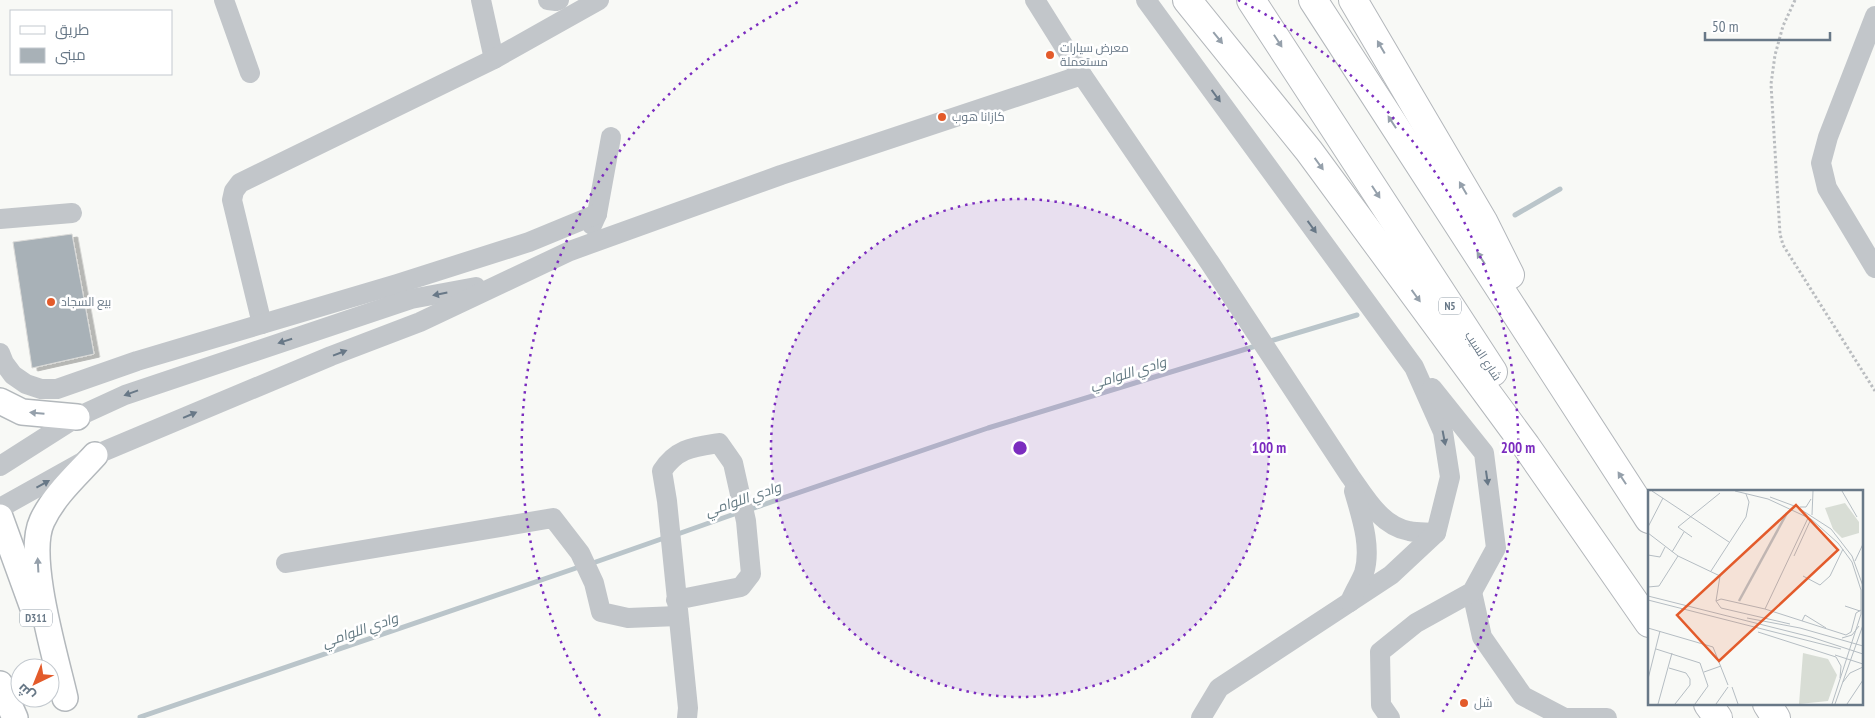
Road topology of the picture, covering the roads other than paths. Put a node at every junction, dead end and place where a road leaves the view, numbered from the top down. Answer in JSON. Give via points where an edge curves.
{"nodes":[{"id":1,"x":224,"y":0,"type":"edge"},
{"id":2,"x":481,"y":0,"type":"edge"},
{"id":3,"x":548,"y":0,"type":"edge"},
{"id":4,"x":559,"y":0,"type":"edge"},
{"id":5,"x":600,"y":0,"type":"edge"},
{"id":6,"x":1035,"y":0,"type":"edge"},
{"id":7,"x":1146,"y":0,"type":"edge"},
{"id":8,"x":1187,"y":0,"type":"edge"},
{"id":9,"x":1251,"y":0,"type":"edge"},
{"id":10,"x":1314,"y":0,"type":"edge"},
{"id":11,"x":1353,"y":0,"type":"edge"},
{"id":12,"x":1875,"y":16,"type":"edge"},
{"id":13,"x":494,"y":59,"type":"junction"},
{"id":14,"x":250,"y":73,"type":"dead end"},
{"id":15,"x":1082,"y":75,"type":"junction"},
{"id":16,"x":611,"y":137,"type":"dead end"},
{"id":17,"x":72,"y":213,"type":"dead end"},
{"id":18,"x":597,"y":214,"type":"junction"},
{"id":19,"x":0,"y":219,"type":"edge"},
{"id":20,"x":570,"y":251,"type":"junction"},
{"id":21,"x":1875,"y":268,"type":"edge"},
{"id":22,"x":505,"y":281,"type":"junction"},
{"id":23,"x":262,"y":324,"type":"junction"},
{"id":24,"x":0,"y":352,"type":"edge"},
{"id":25,"x":1414,"y":367,"type":"junction"},
{"id":26,"x":0,"y":401,"type":"edge"},
{"id":27,"x":1574,"y":402,"type":"junction"},
{"id":28,"x":77,"y":417,"type":"junction"},
{"id":29,"x":95,"y":455,"type":"junction"},
{"id":30,"x":0,"y":466,"type":"edge"},
{"id":31,"x":1350,"y":476,"type":"junction"},
{"id":32,"x":0,"y":508,"type":"edge"},
{"id":33,"x":0,"y":517,"type":"edge"},
{"id":34,"x":1648,"y":517,"type":"edge"},
{"id":35,"x":1436,"y":533,"type":"junction"},
{"id":36,"x":286,"y":563,"type":"dead end"},
{"id":37,"x":1472,"y":592,"type":"junction"},
{"id":38,"x":1349,"y":604,"type":"junction"},
{"id":39,"x":677,"y":608,"type":"junction"},
{"id":40,"x":1648,"y":609,"type":"edge"},
{"id":41,"x":1648,"y":622,"type":"edge"},
{"id":42,"x":0,"y":686,"type":"edge"},
{"id":43,"x":1710,"y":706,"type":"edge"},
{"id":44,"x":1769,"y":706,"type":"edge"},
{"id":45,"x":69,"y":708,"type":"edge"},
{"id":46,"x":14,"y":718,"type":"edge"},
{"id":47,"x":687,"y":718,"type":"edge"},
{"id":48,"x":1201,"y":718,"type":"edge"},
{"id":49,"x":1390,"y":718,"type":"edge"},
{"id":50,"x":1565,"y":718,"type":"edge"},
{"id":51,"x":1607,"y":718,"type":"edge"},
{"id":52,"x":1718,"y":718,"type":"edge"},
{"id":53,"x":1776,"y":718,"type":"edge"}],
"edges":[{"from":1,"to":14,"type":"street"},
{"from":2,"to":13,"type":"street"},
{"from":3,"to":4,"type":"street"},
{"from":5,"to":13,"type":"street"},
{"from":6,"to":15,"type":"street"},
{"from":7,"to":25,"type":"street","one_way":true},
{"from":8,"to":41,"type":"highway","one_way":true,"via":[[1309,151],[1526,446]]},
{"from":9,"to":40,"type":"highway","name":"شارع السيب","number":"N5","one_way":true},
{"from":27,"to":10,"type":"highway","one_way":true},
{"from":27,"to":11,"type":"highway","one_way":true,"via":[[1482,220]]},
{"from":12,"to":21,"type":"street","via":[[1821,163],[1826,188]]},
{"from":13,"to":23,"type":"street","via":[[240,183],[232,200]]},
{"from":15,"to":20,"type":"street","via":[[781,175]]},
{"from":15,"to":31,"type":"street"},
{"from":16,"to":18,"type":"street"},
{"from":17,"to":19,"type":"street"},
{"from":18,"to":20,"type":"street","via":[[589,232]]},
{"from":18,"to":23,"type":"street","via":[[520,245]]},
{"from":20,"to":22,"type":"street"},
{"from":22,"to":28,"type":"street","one_way":true,"via":[[411,299],[125,395]]},
{"from":29,"to":22,"type":"street","one_way":true,"via":[[420,322]]},
{"from":23,"to":24,"type":"street","via":[[56,389],[26,384],[13,375]]},
{"from":25,"to":35,"type":"street","one_way":true,"via":[[1443,432],[1450,477]]},
{"from":25,"to":37,"type":"street","one_way":true,"via":[[1484,453],[1496,548]]},
{"from":28,"to":26,"type":"main road","one_way":true,"via":[[22,412]]},
{"from":34,"to":27,"type":"highway","one_way":true},
{"from":28,"to":30,"type":"street"},
{"from":32,"to":29,"type":"street","one_way":true},
{"from":45,"to":29,"type":"main road","one_way":true,"via":[[38,578],[37,545],[42,522],[60,493]]},
{"from":31,"to":35,"type":"street","via":[[1373,508],[1390,524],[1407,531]]},
{"from":31,"to":38,"type":"street","via":[[1367,546],[1364,572]]},
{"from":33,"to":45,"type":"main road","number":"D311"},
{"from":35,"to":38,"type":"street","via":[[1391,575]]},
{"from":36,"to":39,"type":"street","via":[[553,518],[580,554],[594,583],[601,612],[628,618]]},
{"from":37,"to":49,"type":"street","via":[[1416,623],[1380,652],[1381,705]]},
{"from":37,"to":50,"type":"street","via":[[1482,637],[1523,696]]},
{"from":38,"to":48,"type":"street","via":[[1219,688]]},
{"from":39,"to":39,"type":"street","via":[[662,471],[670,459],[689,448],[719,442],[733,463],[746,521],[751,574],[741,587]]},
{"from":39,"to":47,"type":"street"},
{"from":42,"to":46,"type":"main road"},
{"from":43,"to":52,"type":"highway"},
{"from":44,"to":53,"type":"highway"},
{"from":50,"to":51,"type":"street"}]}
